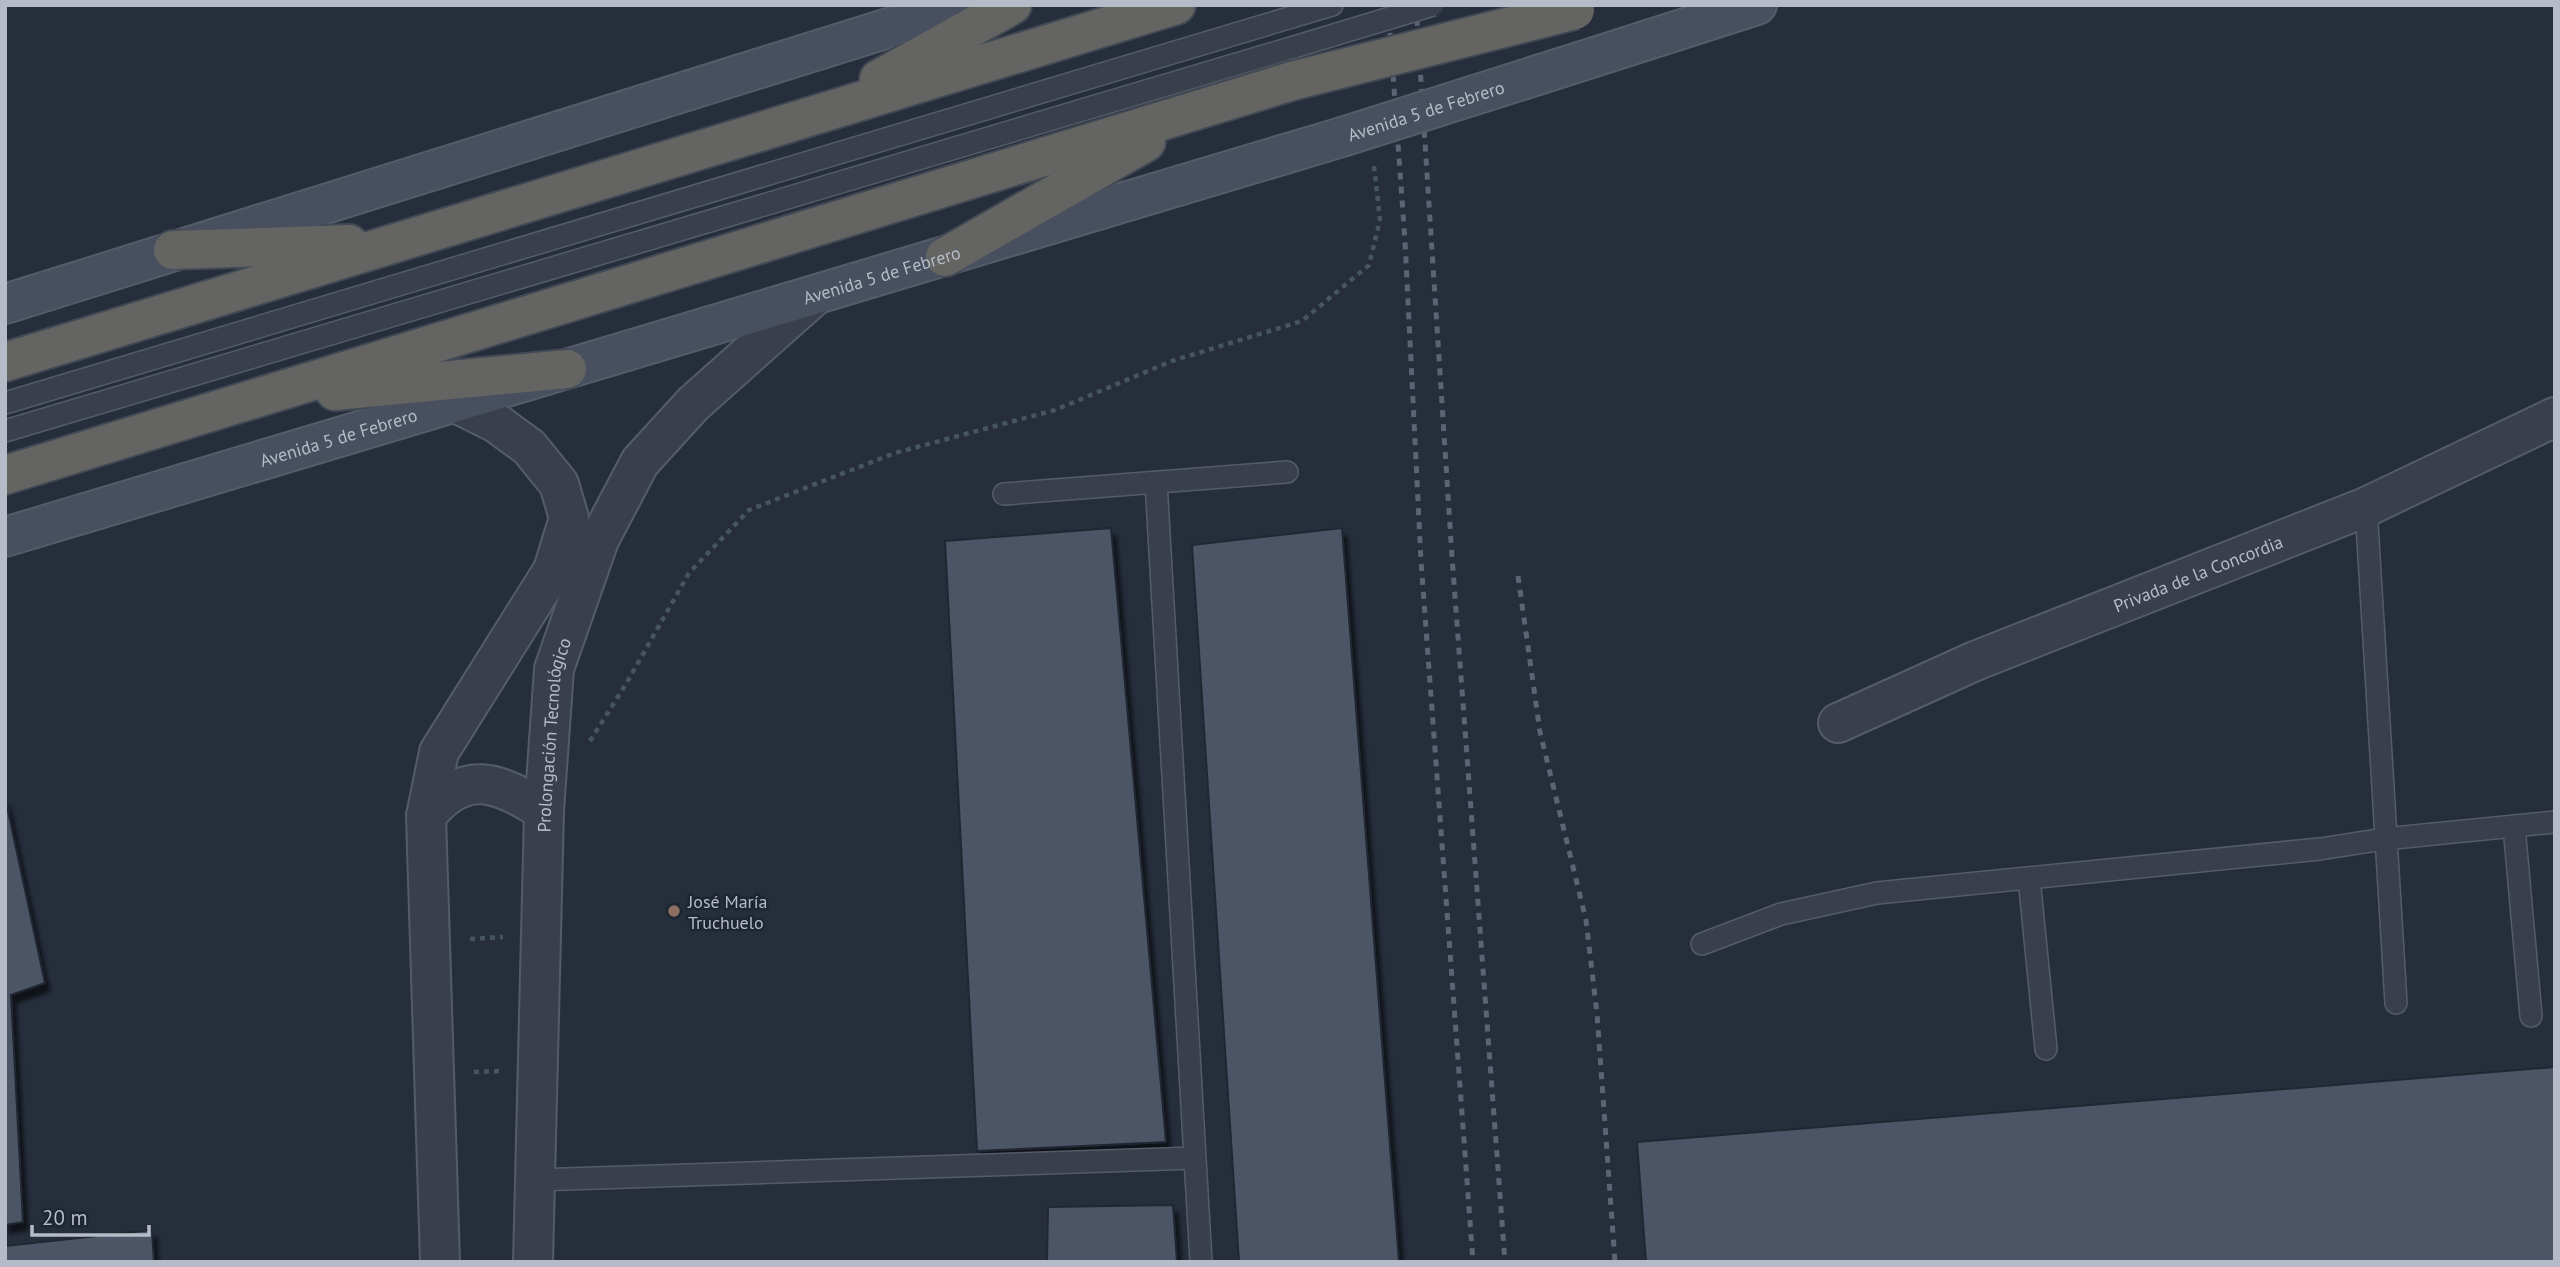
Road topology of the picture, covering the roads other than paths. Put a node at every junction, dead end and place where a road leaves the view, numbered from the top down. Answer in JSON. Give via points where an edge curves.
{"nodes":[{"id":1,"x":962,"y":5,"type":"edge"},
{"id":2,"x":1012,"y":5,"type":"edge"},
{"id":3,"x":1176,"y":5,"type":"edge"},
{"id":4,"x":1332,"y":5,"type":"edge"},
{"id":5,"x":1433,"y":5,"type":"edge"},
{"id":6,"x":1589,"y":5,"type":"edge"},
{"id":7,"x":1757,"y":5,"type":"edge"},
{"id":8,"x":1293,"y":64,"type":"junction"},
{"id":9,"x":1207,"y":107,"type":"junction"},
{"id":10,"x":813,"y":116,"type":"junction"},
{"id":11,"x":400,"y":242,"type":"junction"},
{"id":12,"x":173,"y":250,"type":"junction"},
{"id":13,"x":945,"y":257,"type":"junction"},
{"id":14,"x":813,"y":297,"type":"junction"},
{"id":15,"x":5,"y":304,"type":"edge"},
{"id":16,"x":5,"y":362,"type":"edge"},
{"id":17,"x":567,"y":369,"type":"junction"},
{"id":18,"x":253,"y":399,"type":"junction"},
{"id":19,"x":454,"y":402,"type":"junction"},
{"id":20,"x":5,"y":404,"type":"edge"},
{"id":21,"x":2555,"y":417,"type":"edge"},
{"id":22,"x":5,"y":432,"type":"edge"},
{"id":23,"x":1287,"y":472,"type":"dead end"},
{"id":24,"x":5,"y":475,"type":"edge"},
{"id":25,"x":1156,"y":482,"type":"junction"},
{"id":26,"x":1004,"y":494,"type":"dead end"},
{"id":27,"x":2366,"y":507,"type":"junction"},
{"id":28,"x":5,"y":537,"type":"edge"},
{"id":29,"x":1838,"y":723,"type":"dead end"},
{"id":30,"x":544,"y":811,"type":"junction"},
{"id":31,"x":426,"y":816,"type":"junction"},
{"id":32,"x":2555,"y":822,"type":"edge"},
{"id":33,"x":2514,"y":826,"type":"junction"},
{"id":34,"x":2384,"y":839,"type":"junction"},
{"id":35,"x":2029,"y":878,"type":"junction"},
{"id":36,"x":1702,"y":944,"type":"dead end"},
{"id":37,"x":2396,"y":1003,"type":"dead end"},
{"id":38,"x":2531,"y":1016,"type":"dead end"},
{"id":39,"x":2046,"y":1049,"type":"dead end"},
{"id":40,"x":1195,"y":1158,"type":"junction"},
{"id":41,"x":536,"y":1180,"type":"junction"},
{"id":42,"x":440,"y":1262,"type":"edge"},
{"id":43,"x":534,"y":1262,"type":"edge"},
{"id":44,"x":1201,"y":1262,"type":"edge"}],
"edges":[{"from":1,"to":12,"type":"main road"},
{"from":2,"to":10,"type":"highway"},
{"from":3,"to":10,"type":"highway"},
{"from":4,"to":20,"type":"lane"},
{"from":5,"to":8,"type":"lane","bridge":true},
{"from":6,"to":8,"type":"highway","bridge":true},
{"from":7,"to":13,"type":"main road","name":"Avenida 5 de Febrero","bridge":true,"via":[[1290,154]]},
{"from":8,"to":9,"type":"highway"},
{"from":8,"to":22,"type":"lane"},
{"from":9,"to":13,"type":"highway"},
{"from":9,"to":18,"type":"highway"},
{"from":10,"to":11,"type":"highway"},
{"from":11,"to":12,"type":"highway"},
{"from":11,"to":16,"type":"highway"},
{"from":12,"to":15,"type":"main road"},
{"from":13,"to":14,"type":"main road","name":"Avenida 5 de Febrero"},
{"from":14,"to":17,"type":"main road","name":"Avenida 5 de Febrero"},
{"from":14,"to":30,"type":"street","name":"Prolongación Tecnológico","via":[[693,404],[640,462],[599,540],[554,669]]},
{"from":17,"to":18,"type":"highway"},
{"from":17,"to":19,"type":"main road","name":"Avenida 5 de Febrero"},
{"from":18,"to":24,"type":"highway"},
{"from":19,"to":28,"type":"main road","name":"Avenida 5 de Febrero"},
{"from":19,"to":31,"type":"street","via":[[496,423],[529,447],[559,484],[569,518],[553,570],[439,752]]},
{"from":21,"to":27,"type":"street","name":"Privada de la Concordia"},
{"from":23,"to":25,"type":"lane"},
{"from":25,"to":26,"type":"lane"},
{"from":25,"to":40,"type":"lane"},
{"from":27,"to":29,"type":"street","name":"Privada de la Concordia","via":[[1975,661]]},
{"from":27,"to":34,"type":"lane"},
{"from":30,"to":31,"type":"street","via":[[509,788],[473,783],[440,798]]},
{"from":30,"to":41,"type":"street","name":"Prolongación Tecnológico"},
{"from":31,"to":42,"type":"street"},
{"from":32,"to":33,"type":"lane"},
{"from":33,"to":34,"type":"lane"},
{"from":33,"to":38,"type":"lane"},
{"from":34,"to":35,"type":"lane"},
{"from":34,"to":37,"type":"lane"},
{"from":35,"to":36,"type":"lane","via":[[1877,892],[1781,914]]},
{"from":35,"to":39,"type":"lane"},
{"from":40,"to":41,"type":"lane"},
{"from":40,"to":44,"type":"lane"},
{"from":41,"to":43,"type":"street","name":"Prolongación Tecnológico"}]}
